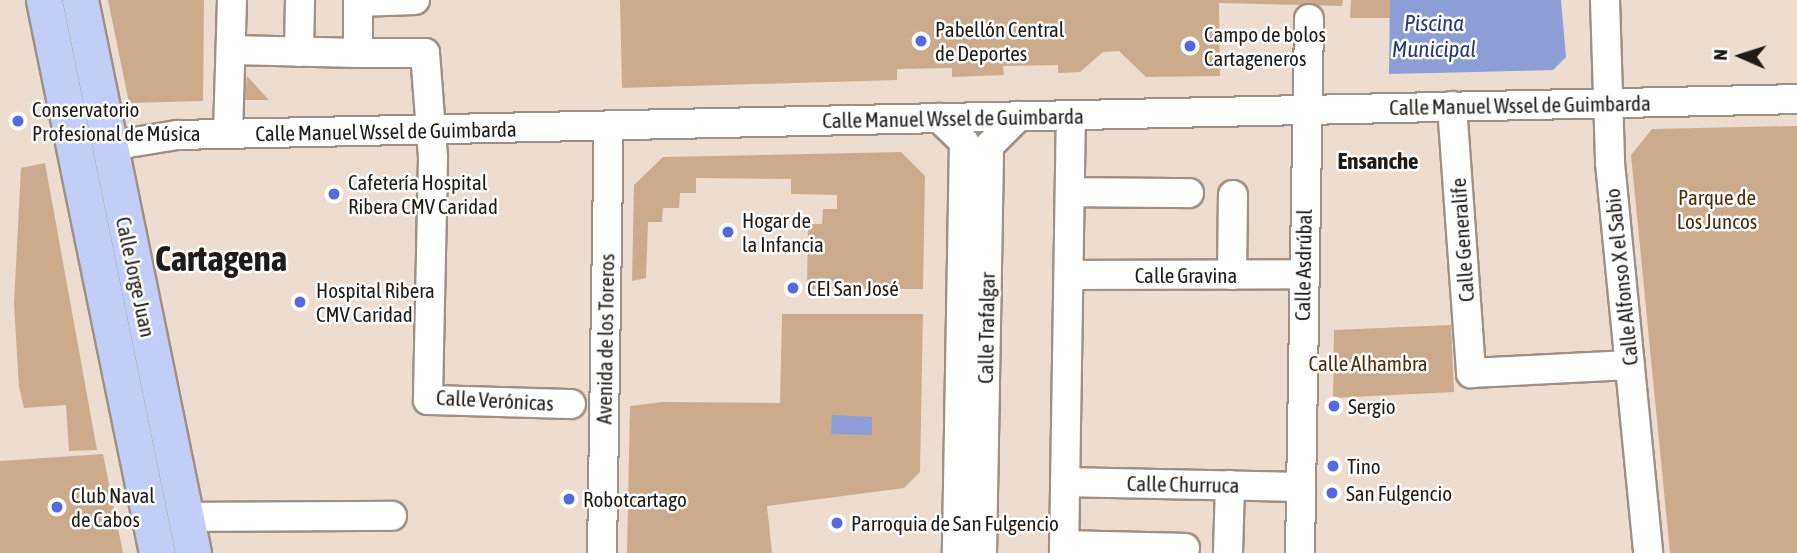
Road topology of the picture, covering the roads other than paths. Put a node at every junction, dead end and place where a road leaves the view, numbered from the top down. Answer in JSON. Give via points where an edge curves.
{"nodes":[{"id":1,"x":44,"y":0,"type":"edge"},
{"id":2,"x":80,"y":0,"type":"edge"},
{"id":3,"x":232,"y":0,"type":"edge"},
{"id":4,"x":300,"y":0,"type":"edge"},
{"id":5,"x":1605,"y":0,"type":"edge"},
{"id":6,"x":358,"y":1,"type":"edge"},
{"id":7,"x":415,"y":1,"type":"edge"},
{"id":8,"x":1309,"y":19,"type":"dead end"},
{"id":9,"x":232,"y":50,"type":"junction"},
{"id":10,"x":299,"y":52,"type":"junction"},
{"id":11,"x":358,"y":53,"type":"junction"},
{"id":12,"x":1797,"y":99,"type":"edge"},
{"id":13,"x":1610,"y":103,"type":"junction"},
{"id":14,"x":1452,"y":106,"type":"junction"},
{"id":15,"x":1307,"y":110,"type":"junction"},
{"id":16,"x":1071,"y":115,"type":"junction"},
{"id":17,"x":1019,"y":116,"type":"junction"},
{"id":18,"x":939,"y":118,"type":"junction"},
{"id":19,"x":609,"y":126,"type":"junction"},
{"id":20,"x":428,"y":130,"type":"junction"},
{"id":21,"x":228,"y":135,"type":"junction"},
{"id":22,"x":110,"y":146,"type":"junction"},
{"id":23,"x":1070,"y":192,"type":"junction"},
{"id":24,"x":1189,"y":193,"type":"dead end"},
{"id":25,"x":1233,"y":195,"type":"dead end"},
{"id":26,"x":1303,"y":274,"type":"junction"},
{"id":27,"x":1069,"y":275,"type":"junction"},
{"id":28,"x":1232,"y":275,"type":"junction"},
{"id":29,"x":1630,"y":365,"type":"junction"},
{"id":30,"x":570,"y":404,"type":"dead end"},
{"id":31,"x":1065,"y":481,"type":"junction"},
{"id":32,"x":1230,"y":485,"type":"junction"},
{"id":33,"x":1301,"y":487,"type":"junction"},
{"id":34,"x":392,"y":516,"type":"dead end"},
{"id":35,"x":185,"y":517,"type":"junction"},
{"id":36,"x":1185,"y":548,"type":"dead end"},
{"id":37,"x":1064,"y":549,"type":"edge"},
{"id":38,"x":157,"y":553,"type":"edge"},
{"id":39,"x":192,"y":553,"type":"edge"},
{"id":40,"x":601,"y":553,"type":"edge"},
{"id":41,"x":957,"y":553,"type":"edge"},
{"id":42,"x":982,"y":553,"type":"edge"},
{"id":43,"x":1228,"y":553,"type":"edge"},
{"id":44,"x":1300,"y":553,"type":"edge"},
{"id":45,"x":1648,"y":553,"type":"edge"}],
"edges":[{"from":1,"to":38,"type":"main road","name":"Calle Jorge Juan"},
{"from":2,"to":22,"type":"main road","name":"Calle Jorge Juan"},
{"from":3,"to":9,"type":"street"},
{"from":4,"to":10,"type":"street"},
{"from":5,"to":13,"type":"street","name":"Calle Alfonso X el Sabio"},
{"from":6,"to":7,"type":"street"},
{"from":6,"to":11,"type":"street"},
{"from":8,"to":15,"type":"street","name":"Calle Asdrúbal"},
{"from":9,"to":10,"type":"street"},
{"from":9,"to":21,"type":"street"},
{"from":10,"to":11,"type":"street"},
{"from":11,"to":20,"type":"street","name":"Calle Verónicas","via":[[425,53]]},
{"from":12,"to":13,"type":"street","name":"Calle Manuel Wssel de Guimbarda"},
{"from":13,"to":14,"type":"street","name":"Calle Manuel Wssel de Guimbarda"},
{"from":13,"to":29,"type":"street","name":"Calle Alfonso X el Sabio","via":[[1610,163]]},
{"from":14,"to":15,"type":"street","name":"Calle Manuel Wssel de Guimbarda"},
{"from":14,"to":29,"type":"street","name":"Calle Generalife","via":[[1471,373]]},
{"from":15,"to":16,"type":"street","name":"Calle Manuel Wssel de Guimbarda"},
{"from":15,"to":26,"type":"street","name":"Calle Asdrúbal"},
{"from":16,"to":17,"type":"street","name":"Calle Manuel Wssel de Guimbarda"},
{"from":16,"to":23,"type":"street"},
{"from":17,"to":18,"type":"street","name":"Calle Manuel Wssel de Guimbarda"},
{"from":17,"to":42,"type":"street","name":"Calle Trafalgar","via":[[989,146]]},
{"from":18,"to":19,"type":"street","name":"Calle Manuel Wssel de Guimbarda"},
{"from":18,"to":41,"type":"street","name":"Calle Trafalgar","via":[[964,142]]},
{"from":19,"to":20,"type":"street","name":"Calle Manuel Wssel de Guimbarda"},
{"from":19,"to":40,"type":"street","name":"Avenida de los Toreros"},
{"from":20,"to":21,"type":"street","name":"Calle Manuel Wssel de Guimbarda"},
{"from":20,"to":30,"type":"street","name":"Calle Verónicas","via":[[433,158],[428,400]]},
{"from":21,"to":22,"type":"street","name":"Calle Manuel Wssel de Guimbarda","via":[[148,136]]},
{"from":22,"to":35,"type":"main road","name":"Calle Jorge Juan"},
{"from":23,"to":24,"type":"street"},
{"from":23,"to":27,"type":"street"},
{"from":25,"to":28,"type":"street"},
{"from":26,"to":28,"type":"street","name":"Calle Gravina"},
{"from":26,"to":33,"type":"street","name":"Calle Asdrúbal"},
{"from":27,"to":28,"type":"street","name":"Calle Gravina"},
{"from":27,"to":31,"type":"street"},
{"from":29,"to":45,"type":"street","name":"Calle Alfonso X el Sabio"},
{"from":31,"to":32,"type":"street","name":"Calle Churruca"},
{"from":31,"to":37,"type":"street"},
{"from":32,"to":33,"type":"street","name":"Calle Churruca"},
{"from":32,"to":43,"type":"street"},
{"from":33,"to":44,"type":"street","name":"Calle Asdrúbal"},
{"from":34,"to":35,"type":"street"},
{"from":35,"to":39,"type":"main road","name":"Calle Jorge Juan"},
{"from":36,"to":37,"type":"street"}]}
